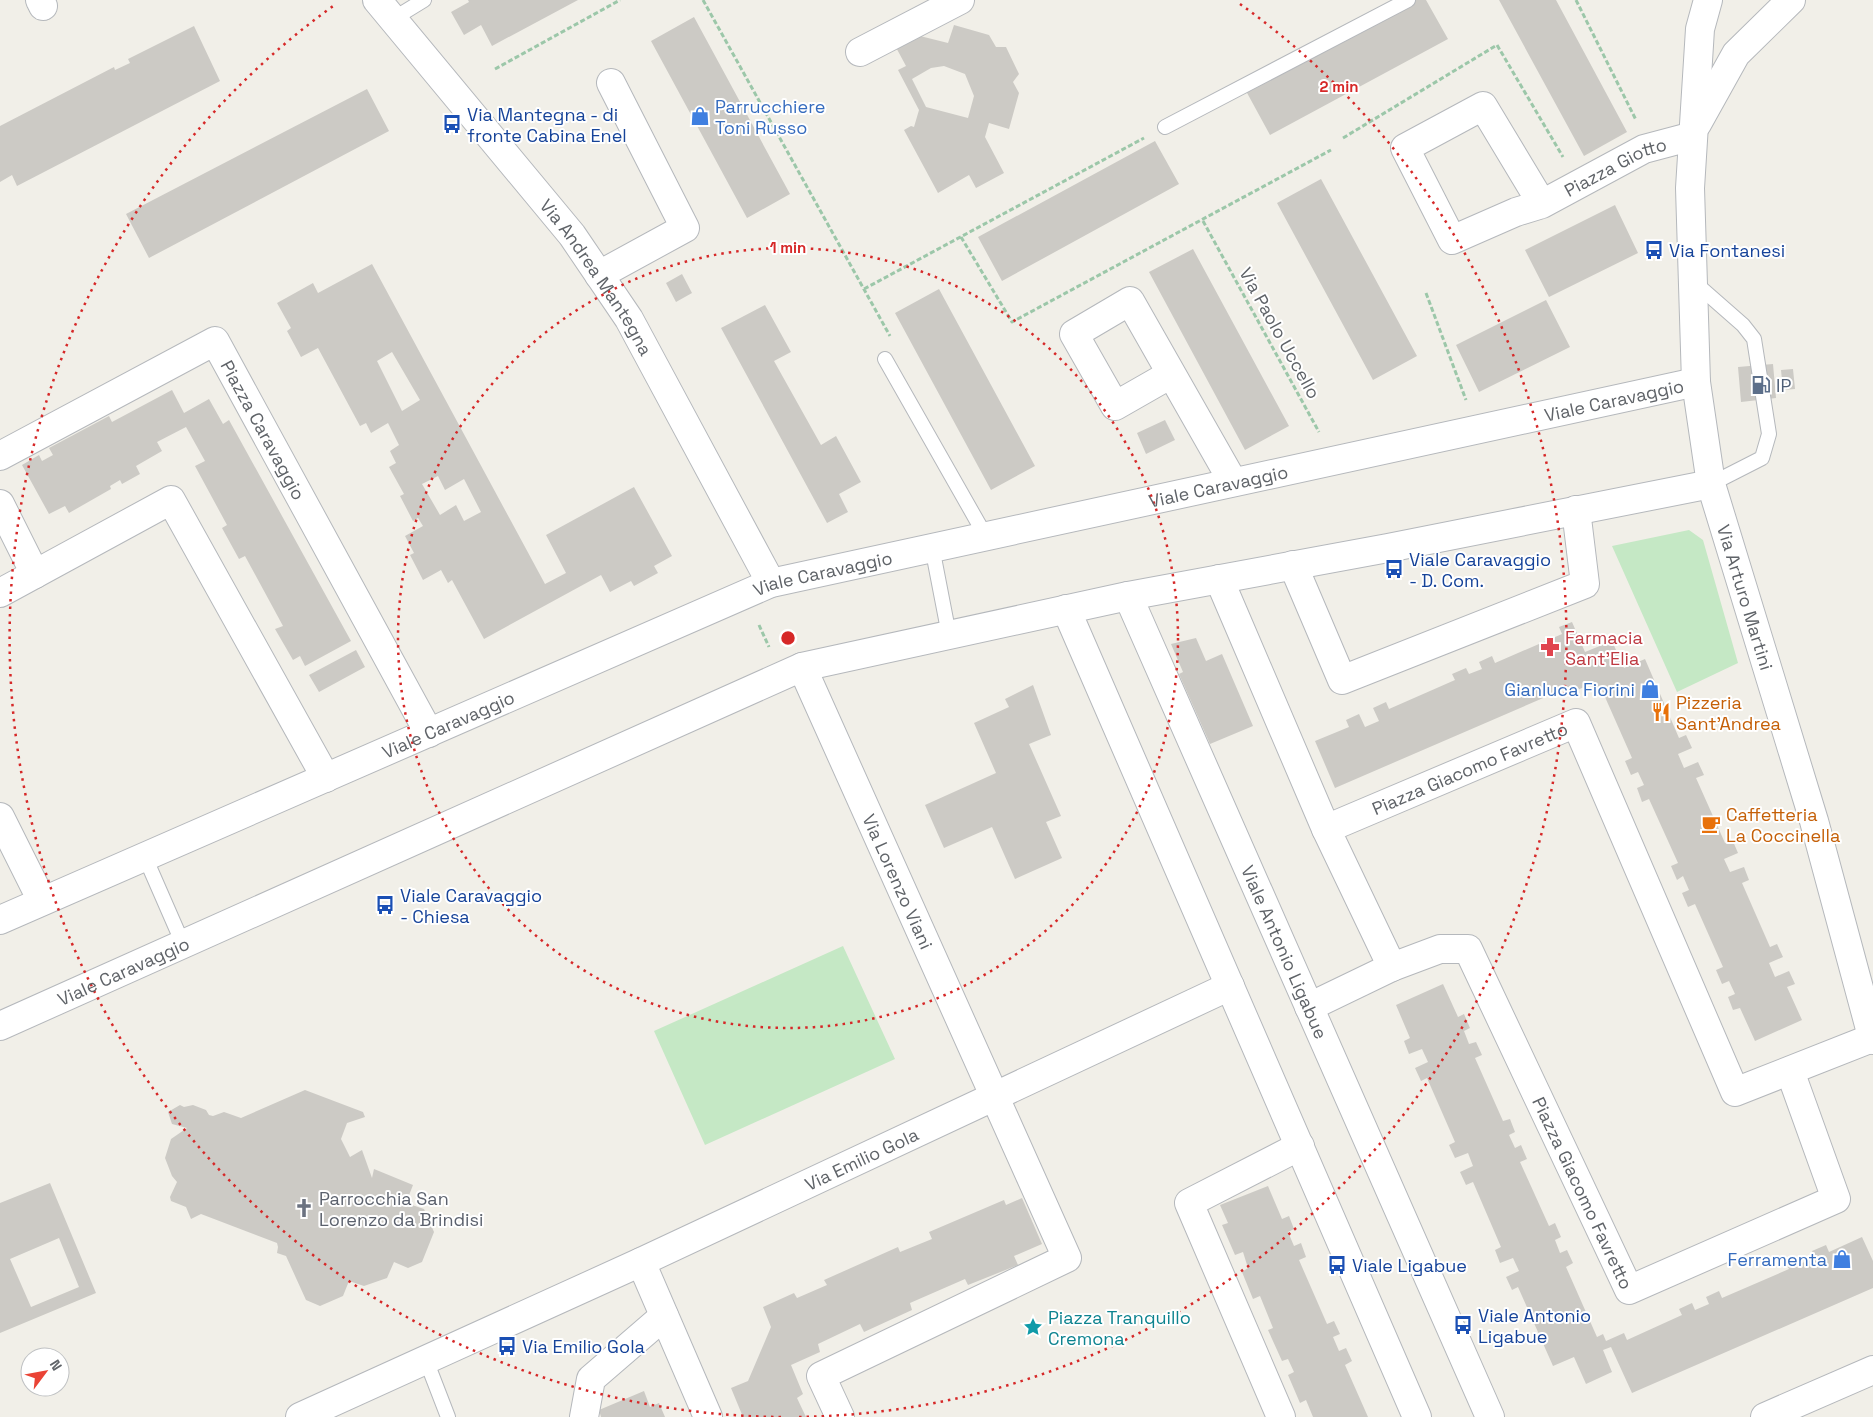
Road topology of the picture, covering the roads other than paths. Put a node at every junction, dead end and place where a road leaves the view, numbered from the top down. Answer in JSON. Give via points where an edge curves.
{"nodes":[{"id":1,"x":424,"y":0,"type":"edge"},
{"id":2,"x":960,"y":0,"type":"edge"},
{"id":3,"x":1408,"y":0,"type":"edge"},
{"id":4,"x":1708,"y":0,"type":"edge"},
{"id":5,"x":1791,"y":0,"type":"edge"},
{"id":6,"x":385,"y":10,"type":"edge"},
{"id":7,"x":860,"y":52,"type":"dead end"},
{"id":8,"x":611,"y":83,"type":"dead end"},
{"id":9,"x":1165,"y":127,"type":"road end"},
{"id":10,"x":1693,"y":132,"type":"junction"},
{"id":11,"x":1542,"y":204,"type":"junction"},
{"id":12,"x":599,"y":275,"type":"junction"},
{"id":13,"x":1692,"y":281,"type":"junction"},
{"id":14,"x":885,"y":359,"type":"road end"},
{"id":15,"x":1171,"y":374,"type":"dead end"},
{"id":16,"x":1696,"y":382,"type":"junction"},
{"id":17,"x":0,"y":456,"type":"edge"},
{"id":18,"x":1233,"y":482,"type":"junction"},
{"id":19,"x":1711,"y":484,"type":"junction"},
{"id":20,"x":0,"y":504,"type":"edge"},
{"id":21,"x":1576,"y":510,"type":"junction"},
{"id":22,"x":985,"y":536,"type":"junction"},
{"id":23,"x":932,"y":547,"type":"junction"},
{"id":24,"x":1293,"y":565,"type":"junction"},
{"id":25,"x":35,"y":574,"type":"junction"},
{"id":26,"x":1219,"y":579,"type":"junction"},
{"id":27,"x":771,"y":583,"type":"junction"},
{"id":28,"x":0,"y":593,"type":"edge"},
{"id":29,"x":1128,"y":596,"type":"junction"},
{"id":30,"x":1066,"y":610,"type":"junction"},
{"id":31,"x":949,"y":635,"type":"junction"},
{"id":32,"x":802,"y":667,"type":"junction"},
{"id":33,"x":429,"y":733,"type":"junction"},
{"id":34,"x":326,"y":778,"type":"junction"},
{"id":35,"x":0,"y":818,"type":"edge"},
{"id":36,"x":1326,"y":829,"type":"junction"},
{"id":37,"x":145,"y":857,"type":"junction"},
{"id":38,"x":42,"y":902,"type":"junction"},
{"id":39,"x":0,"y":920,"type":"edge"},
{"id":40,"x":183,"y":944,"type":"junction"},
{"id":41,"x":1392,"y":967,"type":"junction"},
{"id":42,"x":1230,"y":986,"type":"junction"},
{"id":43,"x":1309,"y":1007,"type":"junction"},
{"id":44,"x":0,"y":1026,"type":"edge"},
{"id":45,"x":1873,"y":1039,"type":"edge"},
{"id":46,"x":1790,"y":1071,"type":"junction"},
{"id":47,"x":995,"y":1096,"type":"junction"},
{"id":48,"x":1300,"y":1146,"type":"junction"},
{"id":49,"x":641,"y":1262,"type":"junction"},
{"id":50,"x":664,"y":1316,"type":"junction"},
{"id":51,"x":426,"y":1360,"type":"junction"},
{"id":52,"x":1873,"y":1370,"type":"edge"},
{"id":53,"x":300,"y":1417,"type":"edge"},
{"id":54,"x":448,"y":1417,"type":"edge"},
{"id":55,"x":584,"y":1417,"type":"edge"},
{"id":56,"x":708,"y":1417,"type":"edge"},
{"id":57,"x":840,"y":1417,"type":"edge"},
{"id":58,"x":1281,"y":1417,"type":"edge"},
{"id":59,"x":1418,"y":1417,"type":"edge"},
{"id":60,"x":1490,"y":1417,"type":"edge"},
{"id":61,"x":1765,"y":1417,"type":"edge"}],
"edges":[{"from":1,"to":6,"type":"lane"},
{"from":2,"to":7,"type":"street"},
{"from":3,"to":9,"type":"lane"},
{"from":4,"to":10,"type":"street","name":"Via Arturo Martini","via":[[1700,29]]},
{"from":5,"to":10,"type":"street","via":[[1736,54]]},
{"from":6,"to":12,"type":"street","name":"Via Andrea Mantegna","via":[[572,235]]},
{"from":8,"to":12,"type":"street","via":[[685,228]]},
{"from":10,"to":11,"type":"street","name":"Piazza Giotto","via":[[1644,149]]},
{"from":10,"to":13,"type":"street","name":"Via Arturo Martini","via":[[1690,188]]},
{"from":11,"to":11,"type":"street","name":"Piazza Giotto","via":[[1483,106],[1405,148],[1452,240]]},
{"from":12,"to":27,"type":"street","name":"Via Andrea Mantegna","via":[[628,319]]},
{"from":13,"to":16,"type":"street","name":"Via Arturo Martini"},
{"from":13,"to":19,"type":"lane","via":[[1743,325],[1754,339],[1769,434],[1762,458]]},
{"from":14,"to":22,"type":"lane"},
{"from":15,"to":18,"type":"street"},
{"from":16,"to":18,"type":"street","name":"Viale Caravaggio"},
{"from":16,"to":19,"type":"street","name":"Via Arturo Martini"},
{"from":17,"to":33,"type":"street","name":"Piazza Caravaggio","via":[[215,340]]},
{"from":18,"to":22,"type":"street","name":"Viale Caravaggio"},
{"from":19,"to":21,"type":"street","name":"Viale Caravaggio"},
{"from":19,"to":45,"type":"street","name":"Via Arturo Martini","via":[[1814,822]]},
{"from":20,"to":25,"type":"street"},
{"from":21,"to":24,"type":"street","name":"Viale Caravaggio"},
{"from":21,"to":24,"type":"street","via":[[1584,584],[1342,680]]},
{"from":22,"to":23,"type":"street","name":"Viale Caravaggio"},
{"from":23,"to":27,"type":"street","name":"Viale Caravaggio"},
{"from":23,"to":31,"type":"lane"},
{"from":24,"to":26,"type":"street","name":"Viale Caravaggio"},
{"from":25,"to":28,"type":"street"},
{"from":25,"to":34,"type":"street","via":[[171,500]]},
{"from":26,"to":29,"type":"street","name":"Viale Caravaggio"},
{"from":26,"to":36,"type":"street"},
{"from":27,"to":33,"type":"street","name":"Viale Caravaggio"},
{"from":29,"to":30,"type":"street","name":"Viale Caravaggio"},
{"from":29,"to":43,"type":"street","name":"Viale Antonio Ligabue"},
{"from":30,"to":31,"type":"street","name":"Viale Caravaggio"},
{"from":30,"to":42,"type":"street"},
{"from":31,"to":32,"type":"street","name":"Viale Caravaggio"},
{"from":32,"to":40,"type":"street","name":"Viale Caravaggio"},
{"from":32,"to":47,"type":"street","name":"Via Lorenzo Viani"},
{"from":33,"to":34,"type":"street","name":"Viale Caravaggio"},
{"from":34,"to":37,"type":"street","name":"Viale Caravaggio"},
{"from":35,"to":38,"type":"street"},
{"from":36,"to":41,"type":"street"},
{"from":36,"to":46,"type":"street","name":"Piazza Giacomo Favretto","via":[[1576,723],[1735,1092]]},
{"from":37,"to":38,"type":"street","name":"Viale Caravaggio"},
{"from":37,"to":40,"type":"lane"},
{"from":38,"to":39,"type":"street","name":"Viale Caravaggio"},
{"from":40,"to":44,"type":"street","name":"Viale Caravaggio"},
{"from":41,"to":43,"type":"street","name":"Piazza Giacomo Favretto"},
{"from":41,"to":46,"type":"street","name":"Piazza Giacomo Favretto","via":[[1440,949],[1468,949],[1629,1290],[1836,1199]]},
{"from":42,"to":47,"type":"street","name":"Via Emilio Gola"},
{"from":42,"to":48,"type":"street"},
{"from":43,"to":60,"type":"street","name":"Viale Antonio Ligabue"},
{"from":45,"to":46,"type":"street","name":"Piazza Giacomo Favretto"},
{"from":47,"to":49,"type":"street","name":"Via Emilio Gola"},
{"from":47,"to":57,"type":"street","via":[[1067,1258],[821,1376]]},
{"from":48,"to":58,"type":"street","via":[[1189,1203]]},
{"from":48,"to":59,"type":"street"},
{"from":49,"to":50,"type":"street"},
{"from":49,"to":51,"type":"street","name":"Via Emilio Gola"},
{"from":50,"to":55,"type":"street","via":[[591,1379]]},
{"from":50,"to":56,"type":"street"},
{"from":51,"to":53,"type":"street","name":"Via Emilio Gola"},
{"from":51,"to":54,"type":"lane"},
{"from":52,"to":61,"type":"street"}]}
